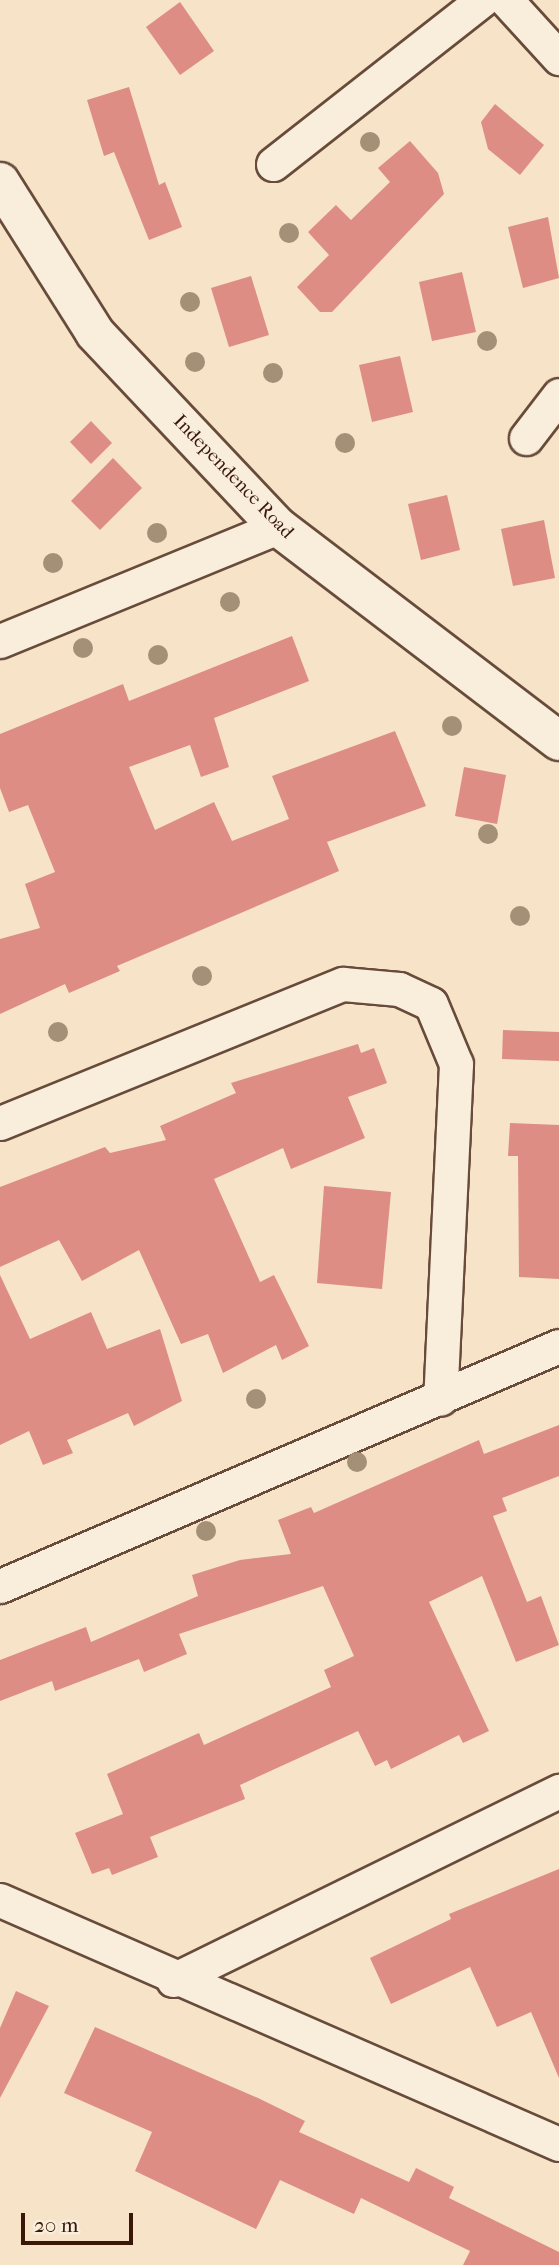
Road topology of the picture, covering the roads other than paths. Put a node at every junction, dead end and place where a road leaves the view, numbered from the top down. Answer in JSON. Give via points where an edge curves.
{"nodes":[{"id":1,"x":482,"y":0,"type":"edge"},
{"id":2,"x":506,"y":0,"type":"edge"},
{"id":3,"x":559,"y":58,"type":"edge"},
{"id":4,"x":273,"y":164,"type":"dead end"},
{"id":5,"x":1,"y":184,"type":"edge"},
{"id":6,"x":559,"y":395,"type":"edge"},
{"id":7,"x":526,"y":438,"type":"dead end"},
{"id":8,"x":278,"y":527,"type":"junction"},
{"id":9,"x":0,"y":641,"type":"edge"},
{"id":10,"x":559,"y":741,"type":"edge"},
{"id":11,"x":0,"y":1123,"type":"edge"},
{"id":12,"x":559,"y":1346,"type":"edge"},
{"id":13,"x":440,"y":1399,"type":"junction"},
{"id":14,"x":0,"y":1586,"type":"edge"},
{"id":15,"x":559,"y":1791,"type":"edge"},
{"id":16,"x":0,"y":1900,"type":"edge"},
{"id":17,"x":173,"y":1980,"type":"junction"},
{"id":18,"x":559,"y":2144,"type":"edge"}],
"edges":[{"from":1,"to":4,"type":"street"},
{"from":2,"to":3,"type":"street"},
{"from":5,"to":8,"type":"street","name":"Independence Road","via":[[95,333]]},
{"from":6,"to":7,"type":"street"},
{"from":8,"to":9,"type":"street"},
{"from":8,"to":10,"type":"street","name":"Independence Road"},
{"from":11,"to":13,"type":"street","via":[[343,984],[399,989],[431,1004],[456,1064]]},
{"from":12,"to":13,"type":"street"},
{"from":13,"to":14,"type":"street"},
{"from":15,"to":17,"type":"street"},
{"from":16,"to":17,"type":"street"},
{"from":17,"to":18,"type":"street"}]}
